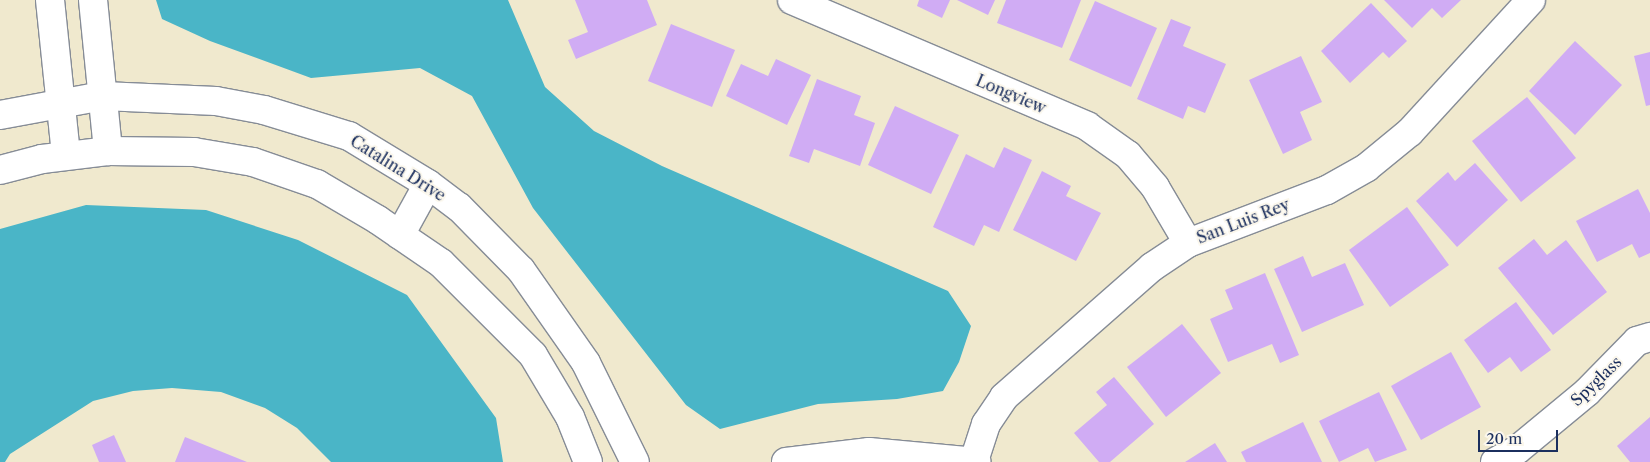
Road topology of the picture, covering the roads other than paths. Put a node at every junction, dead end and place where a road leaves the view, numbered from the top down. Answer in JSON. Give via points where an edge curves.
{"nodes":[{"id":1,"x":50,"y":0,"type":"edge"},
{"id":2,"x":93,"y":0,"type":"edge"},
{"id":3,"x":792,"y":0,"type":"edge"},
{"id":4,"x":1532,"y":0,"type":"edge"},
{"id":5,"x":103,"y":96,"type":"junction"},
{"id":6,"x":59,"y":103,"type":"junction"},
{"id":7,"x":0,"y":116,"type":"edge"},
{"id":8,"x":108,"y":151,"type":"junction"},
{"id":9,"x":66,"y":155,"type":"junction"},
{"id":10,"x":0,"y":170,"type":"edge"},
{"id":11,"x":428,"y":184,"type":"junction"},
{"id":12,"x":400,"y":235,"type":"junction"},
{"id":13,"x":1188,"y":243,"type":"junction"},
{"id":14,"x":499,"y":324,"type":"junction"},
{"id":15,"x":1650,"y":337,"type":"edge"},
{"id":16,"x":606,"y":401,"type":"junction"},
{"id":17,"x":570,"y":417,"type":"junction"},
{"id":18,"x":975,"y":461,"type":"edge"},
{"id":19,"x":571,"y":462,"type":"edge"},
{"id":20,"x":588,"y":462,"type":"edge"},
{"id":21,"x":635,"y":462,"type":"edge"},
{"id":22,"x":786,"y":462,"type":"edge"},
{"id":23,"x":1495,"y":462,"type":"edge"}],
"edges":[{"from":1,"to":6,"type":"street"},
{"from":2,"to":5,"type":"street"},
{"from":3,"to":13,"type":"street","name":"Longview","via":[[1087,126],[1128,155],[1155,187]]},
{"from":4,"to":13,"type":"street","name":"San Luis Rey","via":[[1410,132],[1366,168],[1327,190]]},
{"from":5,"to":6,"type":"street","name":"Catalina Drive"},
{"from":5,"to":8,"type":"street"},
{"from":5,"to":11,"type":"street","name":"Catalina Drive","via":[[216,101],[264,110],[349,136]]},
{"from":6,"to":7,"type":"street","name":"Catalina Drive"},
{"from":6,"to":9,"type":"street"},
{"from":8,"to":9,"type":"street"},
{"from":8,"to":12,"type":"street","via":[[194,152],[252,162],[317,184]]},
{"from":9,"to":10,"type":"street"},
{"from":11,"to":12,"type":"street"},
{"from":11,"to":16,"type":"street","name":"Catalina Drive","via":[[459,207],[521,270],[563,326]]},
{"from":12,"to":14,"type":"street","via":[[441,263]]},
{"from":13,"to":18,"type":"street","name":"San Luis Rey","via":[[1152,267],[1004,397],[986,424]]},
{"from":14,"to":17,"type":"street","via":[[532,355]]},
{"from":14,"to":19,"type":"street"},
{"from":15,"to":23,"type":"street","name":"Spyglass","via":[[1637,341],[1587,392],[1517,450]]},
{"from":16,"to":17,"type":"street"},
{"from":16,"to":21,"type":"street","name":"Catalina Drive"},
{"from":17,"to":20,"type":"street"},
{"from":18,"to":22,"type":"street","via":[[869,452]]}]}
